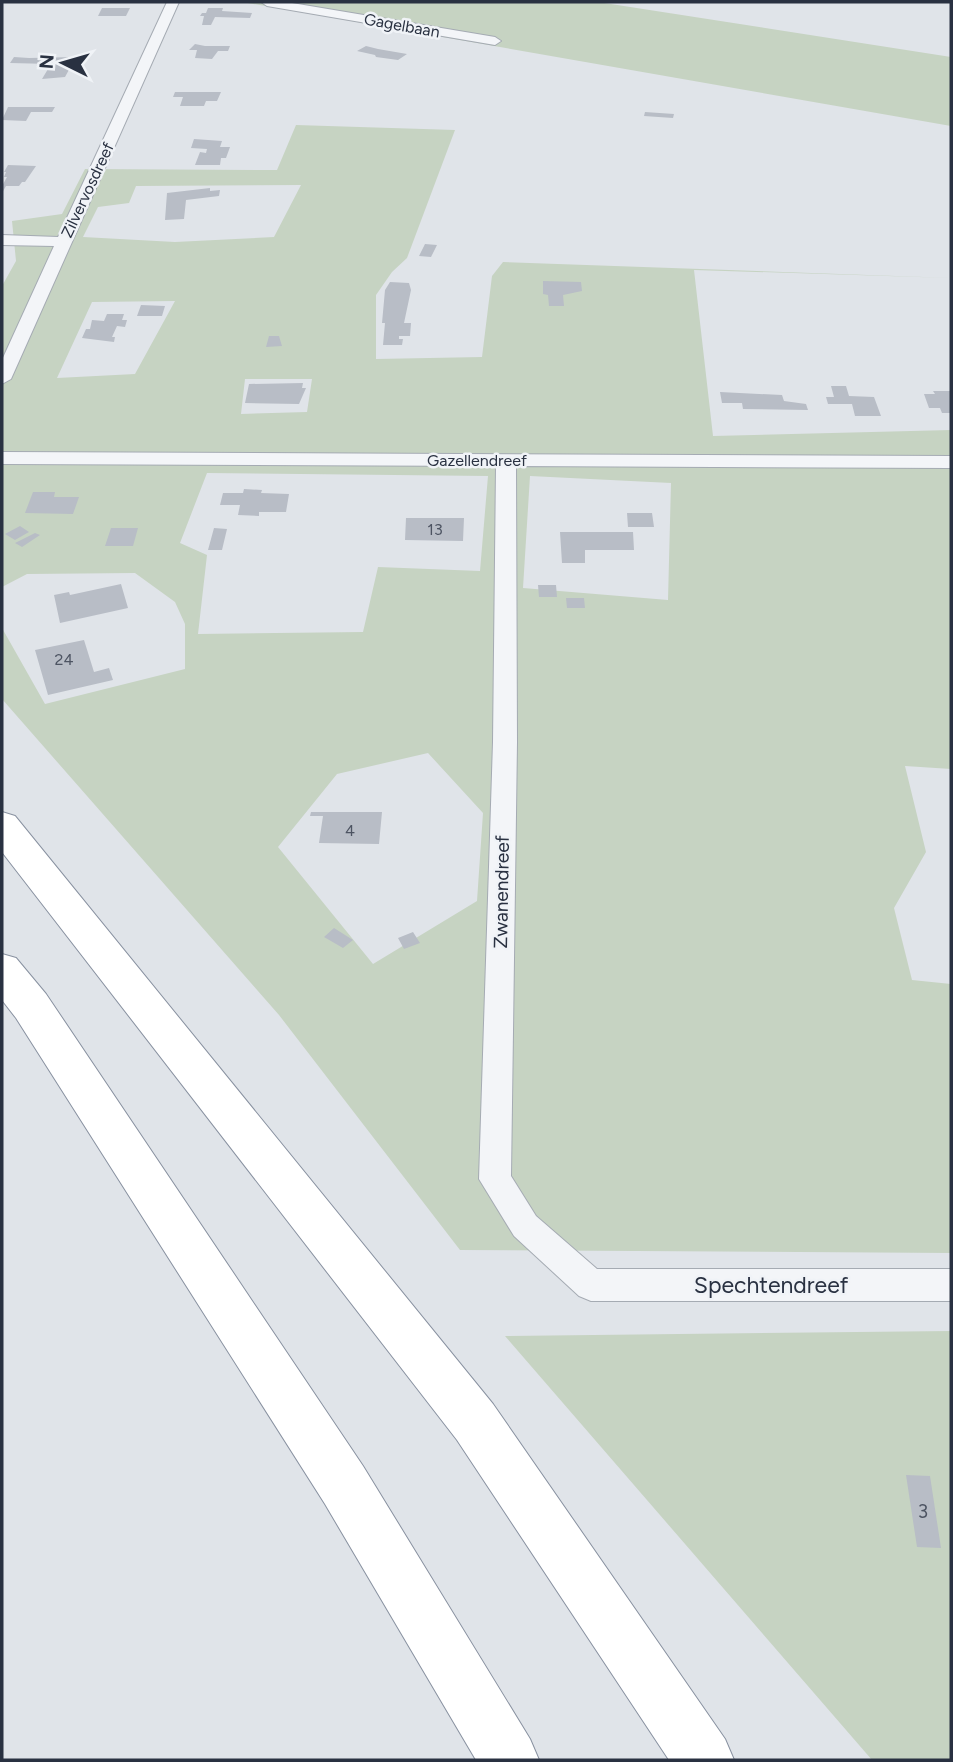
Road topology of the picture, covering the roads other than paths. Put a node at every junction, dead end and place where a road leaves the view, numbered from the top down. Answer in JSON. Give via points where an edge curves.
{"nodes":[{"id":1,"x":173,"y":2,"type":"edge"},
{"id":2,"x":267,"y":2,"type":"edge"},
{"id":3,"x":495,"y":41,"type":"dead end"},
{"id":4,"x":2,"y":240,"type":"edge"},
{"id":5,"x":63,"y":242,"type":"junction"},
{"id":6,"x":2,"y":379,"type":"edge"},
{"id":7,"x":2,"y":458,"type":"edge"},
{"id":8,"x":506,"y":461,"type":"junction"},
{"id":9,"x":951,"y":462,"type":"edge"},
{"id":10,"x":2,"y":826,"type":"edge"},
{"id":11,"x":2,"y":970,"type":"edge"},
{"id":12,"x":591,"y":1285,"type":"joint"},
{"id":13,"x":951,"y":1285,"type":"edge"},
{"id":14,"x":509,"y":1760,"type":"edge"},
{"id":15,"x":704,"y":1760,"type":"edge"}],
"edges":[{"from":1,"to":5,"type":"street","name":"Zilvervosdreef"},
{"from":2,"to":3,"type":"street","name":"Gagelbaan"},
{"from":4,"to":5,"type":"street"},
{"from":5,"to":6,"type":"street","name":"Zilvervosdreef"},
{"from":7,"to":8,"type":"street","name":"Gazellendreef"},
{"from":8,"to":9,"type":"street","name":"Gazellendreef"},
{"from":8,"to":12,"type":"street","name":"Zwanendreef","via":[[505,755],[495,1179],[525,1226]]},
{"from":10,"to":15,"type":"highway","via":[[475,1422]]},
{"from":11,"to":14,"type":"highway","via":[[32,1006],[344,1485]]},
{"from":12,"to":13,"type":"street","name":"Spechtendreef"}]}
